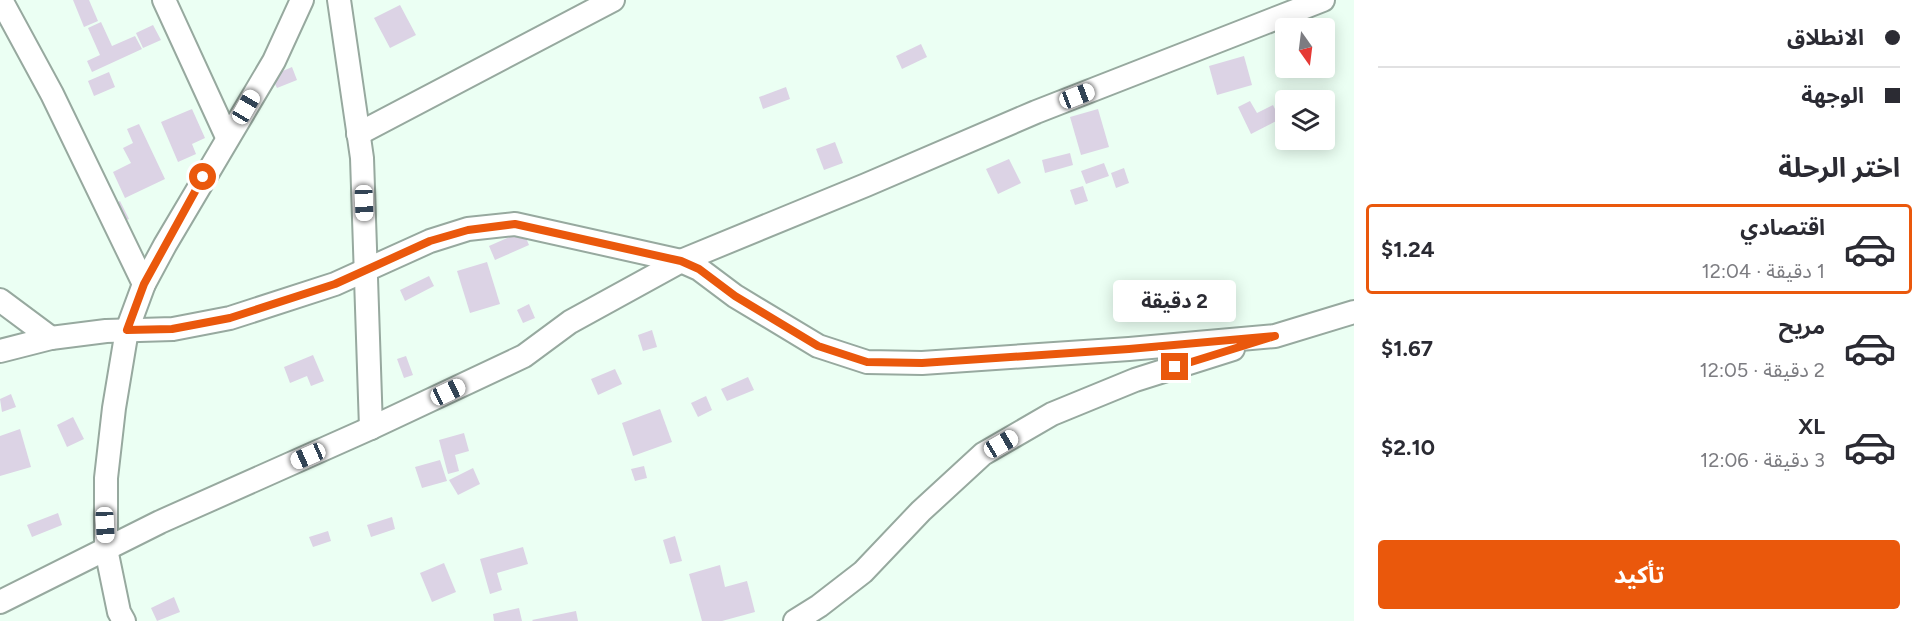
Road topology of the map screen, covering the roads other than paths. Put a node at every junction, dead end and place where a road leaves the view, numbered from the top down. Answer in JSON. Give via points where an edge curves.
{"nodes":[{"id":1,"x":1,"y":0,"type":"edge"},
{"id":2,"x":164,"y":0,"type":"edge"},
{"id":3,"x":302,"y":0,"type":"edge"},
{"id":4,"x":339,"y":0,"type":"edge"},
{"id":5,"x":612,"y":0,"type":"edge"},
{"id":6,"x":1323,"y":0,"type":"edge"},
{"id":7,"x":358,"y":134,"type":"junction"},
{"id":8,"x":227,"y":137,"type":"junction"},
{"id":9,"x":681,"y":261,"type":"junction"},
{"id":10,"x":366,"y":271,"type":"junction"},
{"id":11,"x":144,"y":284,"type":"junction"},
{"id":12,"x":0,"y":300,"type":"edge"},
{"id":13,"x":1354,"y":312,"type":"edge"},
{"id":14,"x":127,"y":330,"type":"junction"},
{"id":15,"x":1275,"y":336,"type":"junction"},
{"id":16,"x":51,"y":338,"type":"junction"},
{"id":17,"x":0,"y":351,"type":"edge"},
{"id":18,"x":371,"y":428,"type":"junction"},
{"id":19,"x":106,"y":549,"type":"junction"},
{"id":20,"x":0,"y":602,"type":"edge"},
{"id":21,"x":124,"y":621,"type":"edge"},
{"id":22,"x":795,"y":621,"type":"edge"}],
"edges":[{"from":1,"to":11,"type":"street","via":[[52,94]]},
{"from":2,"to":8,"type":"street"},
{"from":3,"to":8,"type":"street","via":[[274,61]]},
{"from":4,"to":7,"type":"street"},
{"from":5,"to":7,"type":"street"},
{"from":6,"to":9,"type":"street","via":[[1036,112]]},
{"from":7,"to":10,"type":"street"},
{"from":8,"to":11,"type":"street"},
{"from":9,"to":10,"type":"street","via":[[515,224],[468,230],[430,241]]},
{"from":9,"to":15,"type":"street","via":[[818,346],[867,362],[922,363]]},
{"from":9,"to":18,"type":"street","via":[[570,322],[524,356]]},
{"from":10,"to":14,"type":"street","via":[[230,318],[172,329]]},
{"from":10,"to":18,"type":"street"},
{"from":11,"to":14,"type":"street"},
{"from":12,"to":16,"type":"street"},
{"from":13,"to":15,"type":"street"},
{"from":14,"to":16,"type":"street"},
{"from":14,"to":19,"type":"street","via":[[106,478]]},
{"from":15,"to":22,"type":"street","via":[[1114,388],[1052,414],[983,454],[863,572]]},
{"from":16,"to":17,"type":"street"},
{"from":18,"to":19,"type":"street"},
{"from":19,"to":20,"type":"street"},
{"from":19,"to":21,"type":"street"}]}
